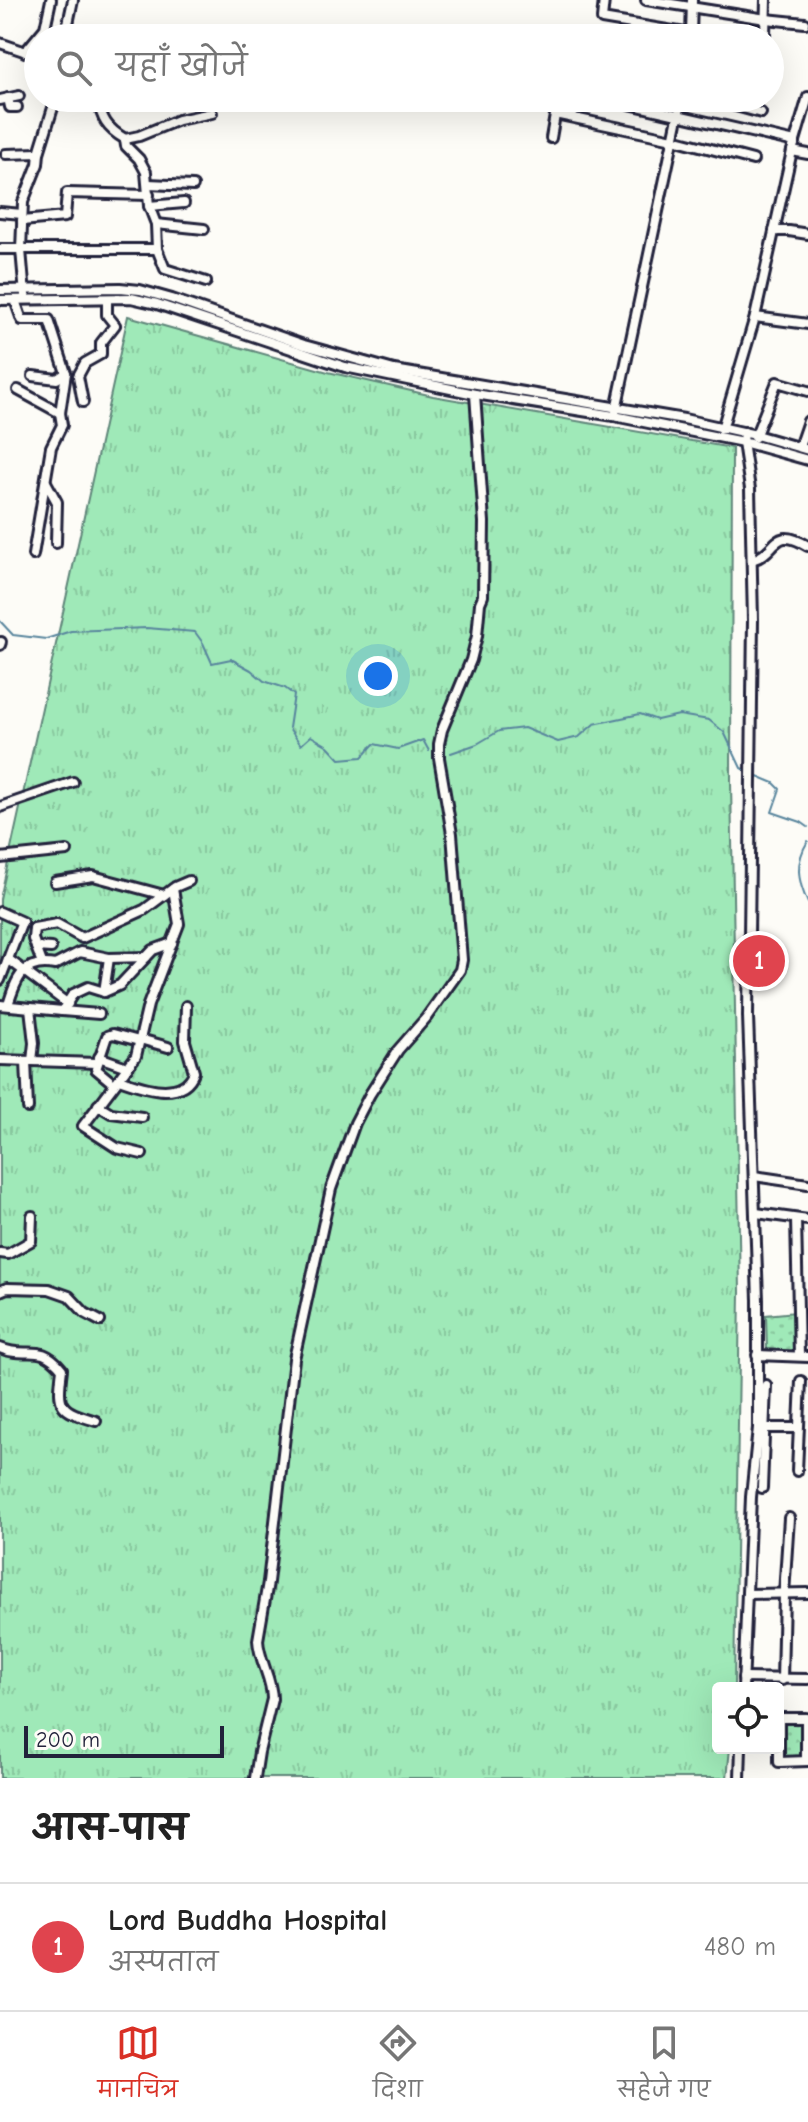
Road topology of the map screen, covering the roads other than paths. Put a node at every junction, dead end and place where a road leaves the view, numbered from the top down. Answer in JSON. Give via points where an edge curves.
{"nodes":[{"id":1,"x":51,"y":0,"type":"edge"},
{"id":2,"x":73,"y":0,"type":"edge"},
{"id":3,"x":604,"y":0,"type":"edge"},
{"id":4,"x":646,"y":0,"type":"edge"},
{"id":5,"x":766,"y":0,"type":"edge"},
{"id":6,"x":692,"y":3,"type":"edge"},
{"id":7,"x":766,"y":19,"type":"junction"},
{"id":8,"x":805,"y":23,"type":"dead end"},
{"id":9,"x":46,"y":24,"type":"edge"},
{"id":10,"x":68,"y":24,"type":"edge"},
{"id":11,"x":628,"y":24,"type":"edge"},
{"id":12,"x":691,"y":24,"type":"edge"},
{"id":13,"x":766,"y":24,"type":"edge"},
{"id":14,"x":0,"y":43,"type":"edge"},
{"id":15,"x":24,"y":52,"type":"edge"},
{"id":16,"x":19,"y":96,"type":"dead end"},
{"id":17,"x":808,"y":97,"type":"edge"},
{"id":18,"x":4,"y":99,"type":"edge"},
{"id":19,"x":17,"y":107,"type":"dead end"},
{"id":20,"x":52,"y":112,"type":"edge"},
{"id":21,"x":100,"y":112,"type":"edge"},
{"id":22,"x":665,"y":112,"type":"edge"},
{"id":23,"x":679,"y":112,"type":"edge"},
{"id":24,"x":757,"y":112,"type":"edge"},
{"id":25,"x":212,"y":113,"type":"dead end"},
{"id":26,"x":761,"y":113,"type":"dead end"},
{"id":27,"x":555,"y":114,"type":"joint"},
{"id":28,"x":678,"y":115,"type":"junction"},
{"id":29,"x":551,"y":138,"type":"dead end"},
{"id":30,"x":125,"y":139,"type":"junction"},
{"id":31,"x":673,"y":139,"type":"junction"},
{"id":32,"x":793,"y":147,"type":"junction"},
{"id":33,"x":39,"y":153,"type":"junction"},
{"id":34,"x":6,"y":154,"type":"dead end"},
{"id":35,"x":808,"y":154,"type":"edge"},
{"id":36,"x":753,"y":160,"type":"dead end"},
{"id":37,"x":135,"y":175,"type":"dead end"},
{"id":38,"x":147,"y":182,"type":"junction"},
{"id":39,"x":193,"y":186,"type":"dead end"},
{"id":40,"x":149,"y":195,"type":"junction"},
{"id":41,"x":184,"y":203,"type":"dead end"},
{"id":42,"x":149,"y":206,"type":"junction"},
{"id":43,"x":0,"y":212,"type":"edge"},
{"id":44,"x":22,"y":217,"type":"junction"},
{"id":45,"x":156,"y":224,"type":"junction"},
{"id":46,"x":204,"y":229,"type":"dead end"},
{"id":47,"x":774,"y":231,"type":"junction"},
{"id":48,"x":808,"y":234,"type":"edge"},
{"id":49,"x":0,"y":249,"type":"edge"},
{"id":50,"x":157,"y":249,"type":"junction"},
{"id":51,"x":21,"y":250,"type":"junction"},
{"id":52,"x":206,"y":282,"type":"dead end"},
{"id":53,"x":0,"y":290,"type":"edge"},
{"id":54,"x":25,"y":295,"type":"junction"},
{"id":55,"x":107,"y":299,"type":"junction"},
{"id":56,"x":0,"y":300,"type":"edge"},
{"id":57,"x":15,"y":300,"type":"junction"},
{"id":58,"x":755,"y":317,"type":"junction"},
{"id":59,"x":808,"y":324,"type":"edge"},
{"id":60,"x":57,"y":341,"type":"junction"},
{"id":61,"x":54,"y":361,"type":"dead end"},
{"id":62,"x":66,"y":373,"type":"junction"},
{"id":63,"x":33,"y":376,"type":"dead end"},
{"id":64,"x":78,"y":376,"type":"junction"},
{"id":65,"x":18,"y":390,"type":"dead end"},
{"id":66,"x":808,"y":391,"type":"edge"},
{"id":67,"x":475,"y":394,"type":"junction"},
{"id":68,"x":83,"y":402,"type":"dead end"},
{"id":69,"x":615,"y":412,"type":"junction"},
{"id":70,"x":60,"y":413,"type":"junction"},
{"id":71,"x":808,"y":421,"type":"edge"},
{"id":72,"x":723,"y":427,"type":"junction"},
{"id":73,"x":744,"y":432,"type":"junction"},
{"id":74,"x":756,"y":435,"type":"junction"},
{"id":75,"x":720,"y":438,"type":"junction"},
{"id":76,"x":747,"y":444,"type":"junction"},
{"id":77,"x":803,"y":448,"type":"edge"},
{"id":78,"x":808,"y":460,"type":"edge"},
{"id":79,"x":45,"y":481,"type":"junction"},
{"id":80,"x":56,"y":543,"type":"dead end"},
{"id":81,"x":808,"y":546,"type":"edge"},
{"id":82,"x":33,"y":555,"type":"dead end"},
{"id":83,"x":752,"y":560,"type":"junction"},
{"id":84,"x":73,"y":782,"type":"dead end"},
{"id":85,"x":0,"y":807,"type":"edge"},
{"id":86,"x":67,"y":851,"type":"dead end"},
{"id":87,"x":0,"y":858,"type":"edge"},
{"id":88,"x":189,"y":881,"type":"dead end"},
{"id":89,"x":55,"y":882,"type":"dead end"},
{"id":90,"x":173,"y":889,"type":"junction"},
{"id":91,"x":164,"y":895,"type":"junction"},
{"id":92,"x":0,"y":912,"type":"edge"},
{"id":93,"x":22,"y":922,"type":"junction"},
{"id":94,"x":34,"y":928,"type":"junction"},
{"id":95,"x":172,"y":943,"type":"junction"},
{"id":96,"x":36,"y":947,"type":"junction"},
{"id":97,"x":51,"y":948,"type":"dead end"},
{"id":98,"x":146,"y":957,"type":"junction"},
{"id":99,"x":109,"y":958,"type":"junction"},
{"id":100,"x":8,"y":959,"type":"junction"},
{"id":101,"x":42,"y":963,"type":"junction"},
{"id":102,"x":25,"y":972,"type":"junction"},
{"id":103,"x":0,"y":980,"type":"edge"},
{"id":104,"x":104,"y":992,"type":"junction"},
{"id":105,"x":4,"y":1005,"type":"edge"},
{"id":106,"x":186,"y":1006,"type":"dead end"},
{"id":107,"x":30,"y":1008,"type":"junction"},
{"id":108,"x":65,"y":1008,"type":"junction"},
{"id":109,"x":99,"y":1014,"type":"dead end"},
{"id":110,"x":140,"y":1040,"type":"junction"},
{"id":111,"x":168,"y":1047,"type":"dead end"},
{"id":112,"x":0,"y":1060,"type":"edge"},
{"id":113,"x":98,"y":1060,"type":"junction"},
{"id":114,"x":29,"y":1061,"type":"junction"},
{"id":115,"x":127,"y":1067,"type":"junction"},
{"id":116,"x":116,"y":1082,"type":"junction"},
{"id":117,"x":98,"y":1105,"type":"junction"},
{"id":118,"x":28,"y":1108,"type":"dead end"},
{"id":119,"x":142,"y":1117,"type":"dead end"},
{"id":120,"x":142,"y":1154,"type":"dead end"},
{"id":121,"x":754,"y":1176,"type":"junction"},
{"id":122,"x":808,"y":1184,"type":"edge"},
{"id":123,"x":756,"y":1213,"type":"junction"},
{"id":124,"x":32,"y":1216,"type":"dead end"},
{"id":125,"x":796,"y":1219,"type":"junction"},
{"id":126,"x":808,"y":1220,"type":"edge"},
{"id":127,"x":0,"y":1253,"type":"edge"},
{"id":128,"x":797,"y":1264,"type":"junction"},
{"id":129,"x":808,"y":1265,"type":"edge"},
{"id":130,"x":0,"y":1291,"type":"edge"},
{"id":131,"x":100,"y":1321,"type":"dead end"},
{"id":132,"x":0,"y":1348,"type":"edge"},
{"id":133,"x":757,"y":1355,"type":"junction"},
{"id":134,"x":804,"y":1356,"type":"edge"},
{"id":135,"x":801,"y":1381,"type":"dead end"},
{"id":136,"x":766,"y":1385,"type":"dead end"},
{"id":137,"x":804,"y":1411,"type":"edge"},
{"id":138,"x":96,"y":1421,"type":"dead end"},
{"id":139,"x":761,"y":1428,"type":"junction"},
{"id":140,"x":801,"y":1434,"type":"edge"},
{"id":141,"x":797,"y":1471,"type":"dead end"},
{"id":142,"x":762,"y":1488,"type":"dead end"},
{"id":143,"x":789,"y":1518,"type":"dead end"},
{"id":144,"x":808,"y":1593,"type":"edge"},
{"id":145,"x":747,"y":1594,"type":"junction"},
{"id":146,"x":784,"y":1594,"type":"junction"},
{"id":147,"x":808,"y":1679,"type":"edge"},
{"id":148,"x":782,"y":1680,"type":"junction"},
{"id":149,"x":743,"y":1682,"type":"edge"},
{"id":150,"x":756,"y":1682,"type":"edge"},
{"id":151,"x":784,"y":1718,"type":"edge"},
{"id":152,"x":741,"y":1754,"type":"edge"},
{"id":153,"x":779,"y":1754,"type":"edge"},
{"id":154,"x":807,"y":1761,"type":"edge"},
{"id":155,"x":255,"y":1778,"type":"edge"},
{"id":156,"x":740,"y":1778,"type":"edge"}],
"edges":[{"from":1,"to":9,"type":"street"},
{"from":2,"to":10,"type":"street"},
{"from":3,"to":11,"type":"street","via":[[602,19]]},
{"from":4,"to":6,"type":"street"},
{"from":5,"to":7,"type":"street"},
{"from":6,"to":7,"type":"street"},
{"from":6,"to":12,"type":"street"},
{"from":7,"to":8,"type":"street"},
{"from":7,"to":13,"type":"street"},
{"from":14,"to":15,"type":"street"},
{"from":16,"to":18,"type":"street"},
{"from":17,"to":32,"type":"street"},
{"from":18,"to":19,"type":"street"},
{"from":20,"to":33,"type":"street"},
{"from":21,"to":30,"type":"street","via":[[112,131]]},
{"from":22,"to":28,"type":"street"},
{"from":23,"to":28,"type":"street"},
{"from":24,"to":26,"type":"street"},
{"from":25,"to":30,"type":"street"},
{"from":27,"to":29,"type":"street"},
{"from":27,"to":31,"type":"street"},
{"from":28,"to":31,"type":"street"},
{"from":28,"to":32,"type":"street"},
{"from":30,"to":38,"type":"street"},
{"from":31,"to":36,"type":"street"},
{"from":31,"to":69,"type":"street"},
{"from":32,"to":35,"type":"street"},
{"from":32,"to":47,"type":"street"},
{"from":33,"to":34,"type":"street"},
{"from":33,"to":44,"type":"street"},
{"from":37,"to":38,"type":"street"},
{"from":38,"to":39,"type":"street"},
{"from":38,"to":40,"type":"street"},
{"from":40,"to":42,"type":"street"},
{"from":40,"to":44,"type":"street","via":[[67,193],[65,217]]},
{"from":41,"to":42,"type":"street"},
{"from":42,"to":45,"type":"street"},
{"from":43,"to":44,"type":"street"},
{"from":44,"to":51,"type":"street"},
{"from":45,"to":46,"type":"street"},
{"from":45,"to":50,"type":"street"},
{"from":47,"to":48,"type":"street"},
{"from":47,"to":58,"type":"street"},
{"from":49,"to":51,"type":"street"},
{"from":50,"to":51,"type":"street"},
{"from":50,"to":52,"type":"street","via":[[165,269]]},
{"from":51,"to":54,"type":"street"},
{"from":53,"to":54,"type":"street"},
{"from":54,"to":55,"type":"street"},
{"from":54,"to":57,"type":"street"},
{"from":54,"to":69,"type":"street","via":[[140,290],[394,370]]},
{"from":55,"to":64,"type":"street","via":[[107,315],[115,325],[101,343],[101,354],[85,363]]},
{"from":55,"to":67,"type":"street","via":[[157,304],[345,367]]},
{"from":56,"to":57,"type":"street"},
{"from":57,"to":60,"type":"street","via":[[22,320],[49,320]]},
{"from":58,"to":59,"type":"street"},
{"from":58,"to":72,"type":"street"},
{"from":60,"to":61,"type":"street"},
{"from":60,"to":62,"type":"street"},
{"from":62,"to":63,"type":"street","via":[[57,379]]},
{"from":62,"to":64,"type":"street"},
{"from":62,"to":70,"type":"street"},
{"from":64,"to":68,"type":"street"},
{"from":65,"to":70,"type":"street"},
{"from":66,"to":74,"type":"street","via":[[777,382]]},
{"from":67,"to":69,"type":"street"},
{"from":67,"to":155,"type":"street","via":[[483,596],[471,660],[439,744],[452,834],[460,970],[370,1094],[331,1189],[294,1359],[258,1640],[272,1699]]},
{"from":69,"to":72,"type":"street"},
{"from":69,"to":75,"type":"street"},
{"from":70,"to":79,"type":"street","via":[[62,425],[51,447]]},
{"from":71,"to":77,"type":"street"},
{"from":72,"to":73,"type":"street"},
{"from":72,"to":75,"type":"street"},
{"from":73,"to":74,"type":"street"},
{"from":73,"to":76,"type":"street"},
{"from":74,"to":76,"type":"street"},
{"from":74,"to":77,"type":"street"},
{"from":75,"to":76,"type":"street"},
{"from":76,"to":78,"type":"street"},
{"from":76,"to":83,"type":"street"},
{"from":79,"to":80,"type":"street","via":[[56,498]]},
{"from":79,"to":82,"type":"street"},
{"from":81,"to":83,"type":"street","via":[[787,537]]},
{"from":83,"to":121,"type":"street","via":[[748,1003]]},
{"from":84,"to":85,"type":"street"},
{"from":86,"to":87,"type":"street"},
{"from":88,"to":90,"type":"street"},
{"from":89,"to":91,"type":"street","via":[[93,876]]},
{"from":90,"to":91,"type":"street"},
{"from":90,"to":95,"type":"street","via":[[179,924]]},
{"from":91,"to":94,"type":"street","via":[[82,938],[57,924]]},
{"from":92,"to":93,"type":"street"},
{"from":93,"to":94,"type":"street"},
{"from":93,"to":100,"type":"street"},
{"from":94,"to":96,"type":"street"},
{"from":95,"to":98,"type":"street"},
{"from":95,"to":110,"type":"street"},
{"from":96,"to":97,"type":"street"},
{"from":96,"to":101,"type":"street"},
{"from":98,"to":99,"type":"street"},
{"from":98,"to":104,"type":"street","via":[[120,985]]},
{"from":99,"to":101,"type":"street","via":[[80,952],[55,965]]},
{"from":99,"to":104,"type":"street"},
{"from":100,"to":102,"type":"street"},
{"from":100,"to":103,"type":"street"},
{"from":101,"to":102,"type":"street"},
{"from":102,"to":105,"type":"street"},
{"from":102,"to":108,"type":"street"},
{"from":104,"to":108,"type":"street","via":[[88,987],[73,994]]},
{"from":105,"to":107,"type":"street"},
{"from":106,"to":116,"type":"street","via":[[185,1041],[194,1072],[188,1083],[158,1089]]},
{"from":107,"to":108,"type":"street"},
{"from":107,"to":114,"type":"street","via":[[34,1043]]},
{"from":108,"to":109,"type":"street"},
{"from":110,"to":111,"type":"street"},
{"from":110,"to":113,"type":"street","via":[[108,1035]]},
{"from":110,"to":115,"type":"street"},
{"from":112,"to":114,"type":"street"},
{"from":113,"to":114,"type":"street"},
{"from":113,"to":115,"type":"street"},
{"from":113,"to":116,"type":"street","via":[[96,1071]]},
{"from":114,"to":118,"type":"street"},
{"from":115,"to":116,"type":"street"},
{"from":116,"to":117,"type":"street"},
{"from":117,"to":119,"type":"street","via":[[111,1113]]},
{"from":117,"to":120,"type":"street","via":[[83,1126],[117,1148]]},
{"from":121,"to":122,"type":"street"},
{"from":121,"to":123,"type":"street"},
{"from":123,"to":125,"type":"street"},
{"from":123,"to":133,"type":"street"},
{"from":124,"to":127,"type":"street","via":[[31,1241]]},
{"from":125,"to":126,"type":"street"},
{"from":125,"to":128,"type":"street"},
{"from":128,"to":129,"type":"street"},
{"from":128,"to":134,"type":"street"},
{"from":130,"to":131,"type":"street","via":[[49,1289],[69,1296]]},
{"from":132,"to":138,"type":"street","via":[[53,1358],[62,1369],[62,1404],[74,1415]]},
{"from":133,"to":134,"type":"street"},
{"from":133,"to":139,"type":"street"},
{"from":135,"to":137,"type":"street"},
{"from":136,"to":139,"type":"street"},
{"from":137,"to":140,"type":"street"},
{"from":139,"to":140,"type":"street"},
{"from":139,"to":142,"type":"street"},
{"from":139,"to":145,"type":"street"},
{"from":140,"to":141,"type":"street"},
{"from":143,"to":146,"type":"street"},
{"from":144,"to":146,"type":"street"},
{"from":145,"to":146,"type":"street"},
{"from":145,"to":149,"type":"street"},
{"from":146,"to":148,"type":"street"},
{"from":147,"to":148,"type":"street"},
{"from":148,"to":150,"type":"street"},
{"from":151,"to":154,"type":"street","via":[[806,1718]]},
{"from":152,"to":156,"type":"street"},
{"from":153,"to":154,"type":"street","via":[[779,1762]]}]}
